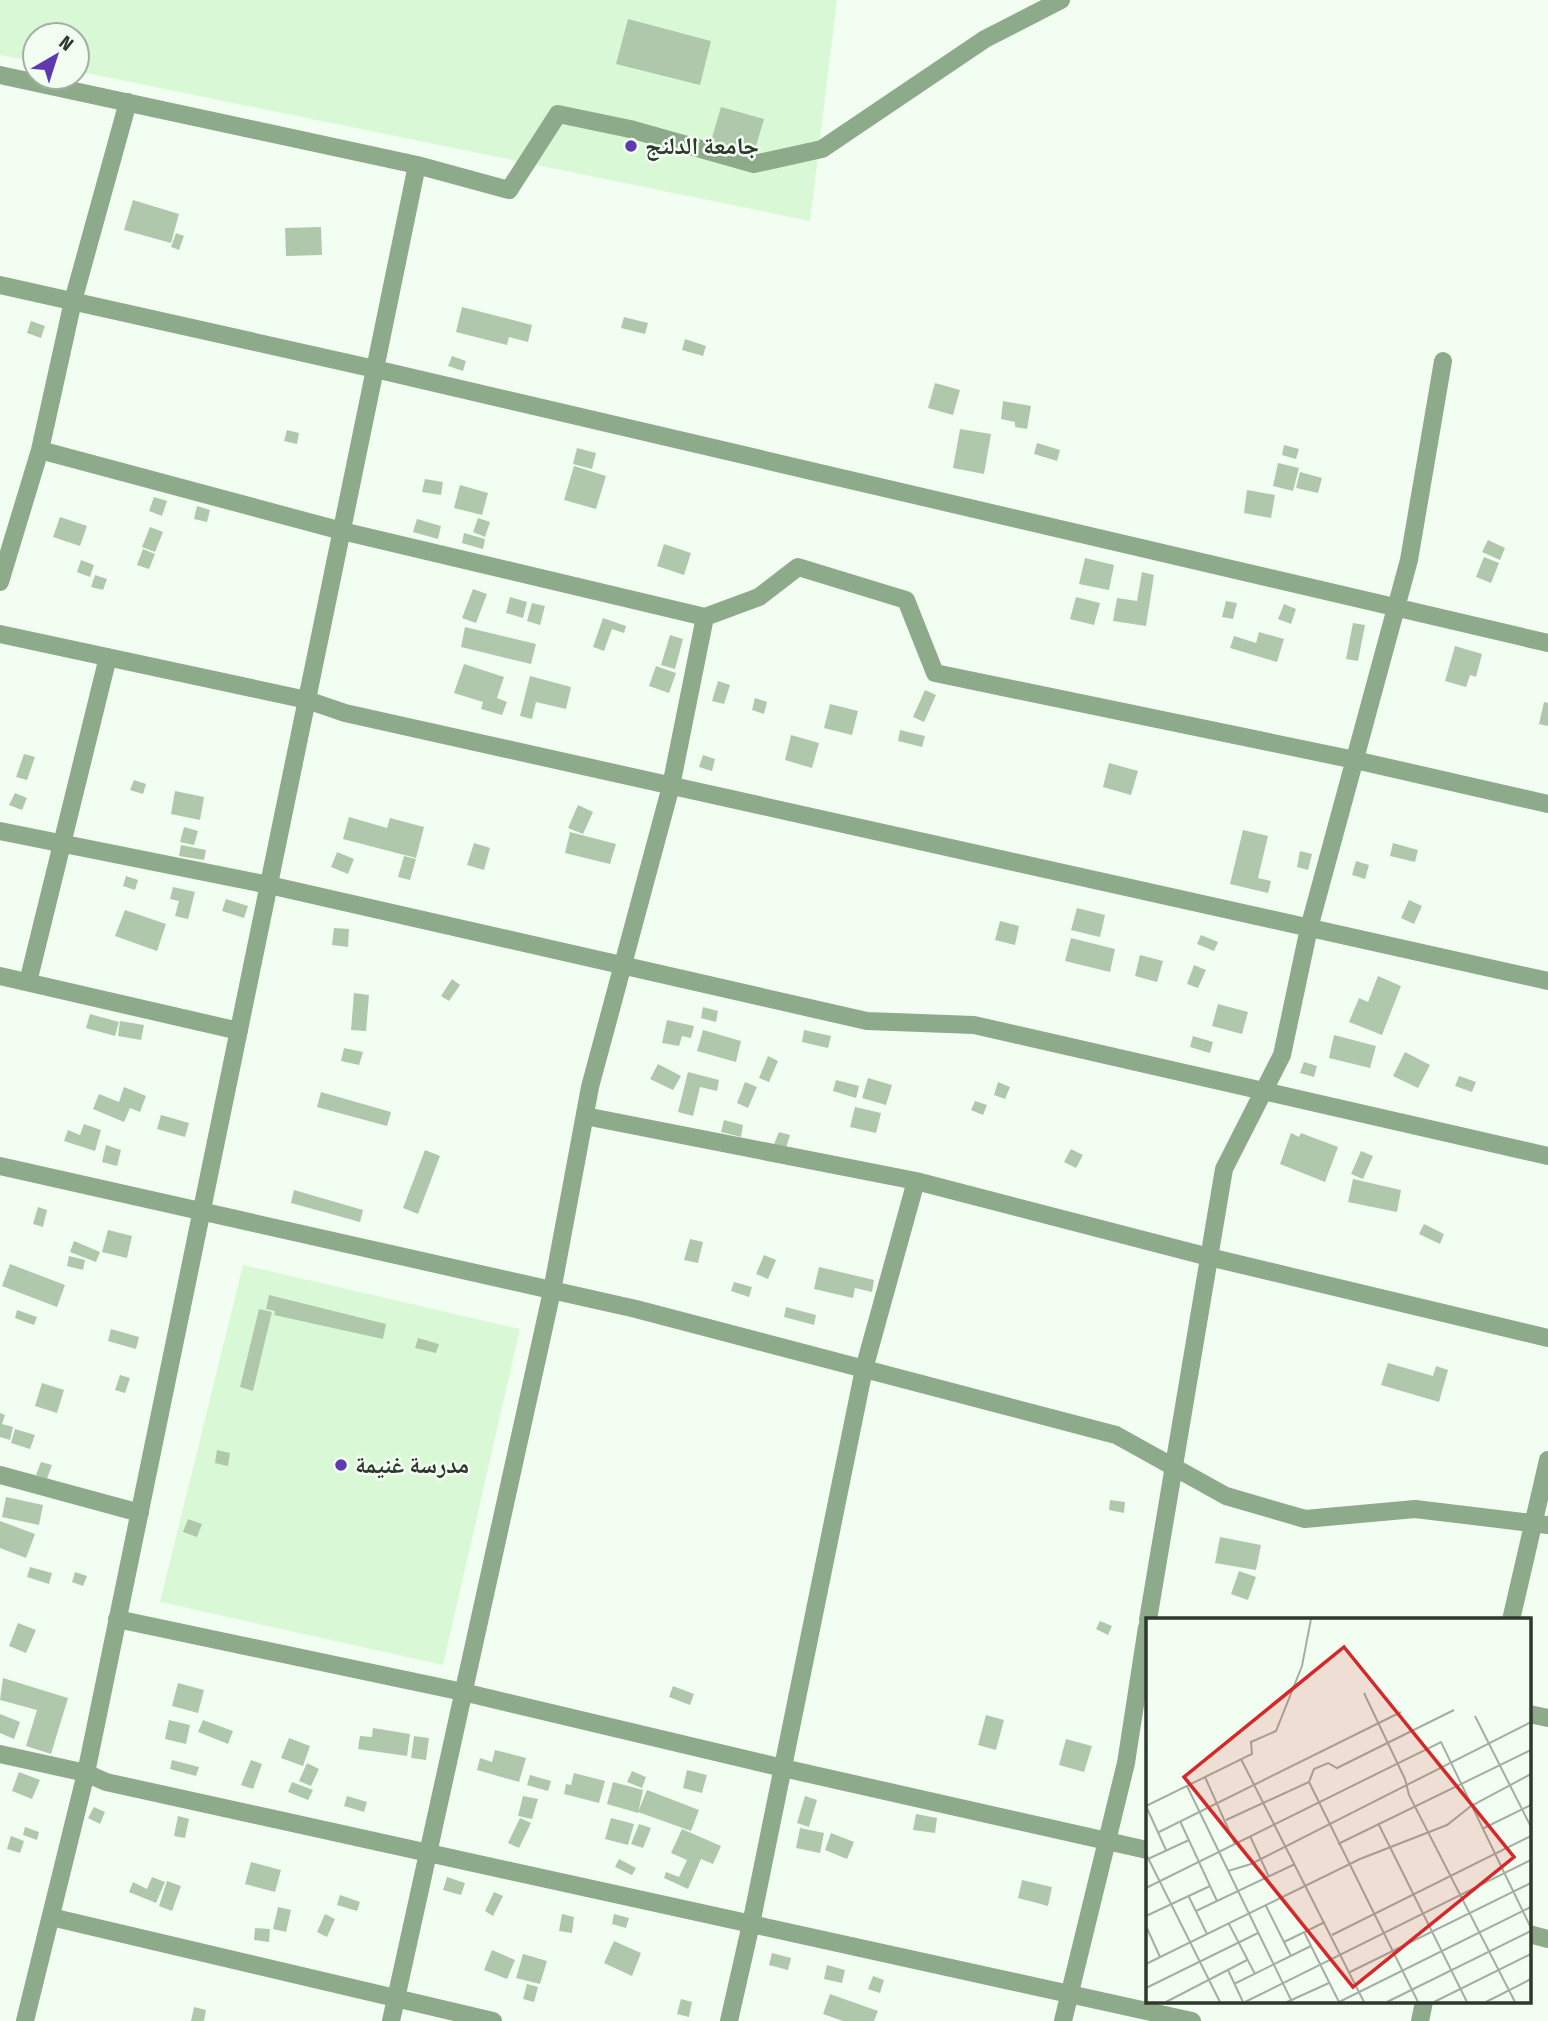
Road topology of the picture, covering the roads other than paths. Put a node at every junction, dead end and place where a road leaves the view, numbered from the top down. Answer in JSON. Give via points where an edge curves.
{"nodes":[{"id":1,"x":1061,"y":0,"type":"edge"},
{"id":2,"x":0,"y":75,"type":"edge"},
{"id":3,"x":128,"y":102,"type":"junction"},
{"id":4,"x":417,"y":165,"type":"junction"},
{"id":5,"x":0,"y":285,"type":"edge"},
{"id":6,"x":73,"y":301,"type":"junction"},
{"id":7,"x":1443,"y":362,"type":"dead end"},
{"id":8,"x":375,"y":369,"type":"junction"},
{"id":9,"x":40,"y":450,"type":"junction"},
{"id":10,"x":342,"y":531,"type":"junction"},
{"id":11,"x":0,"y":582,"type":"edge"},
{"id":12,"x":1396,"y":608,"type":"junction"},
{"id":13,"x":705,"y":617,"type":"junction"},
{"id":14,"x":0,"y":634,"type":"edge"},
{"id":15,"x":1548,"y":643,"type":"edge"},
{"id":16,"x":108,"y":657,"type":"junction"},
{"id":17,"x":307,"y":700,"type":"junction"},
{"id":18,"x":1355,"y":760,"type":"junction"},
{"id":19,"x":671,"y":786,"type":"junction"},
{"id":20,"x":1548,"y":804,"type":"edge"},
{"id":21,"x":0,"y":831,"type":"edge"},
{"id":22,"x":61,"y":844,"type":"junction"},
{"id":23,"x":269,"y":885,"type":"junction"},
{"id":24,"x":1309,"y":928,"type":"junction"},
{"id":25,"x":623,"y":964,"type":"junction"},
{"id":26,"x":0,"y":976,"type":"edge"},
{"id":27,"x":1548,"y":981,"type":"edge"},
{"id":28,"x":28,"y":982,"type":"junction"},
{"id":29,"x":239,"y":1031,"type":"junction"},
{"id":30,"x":1263,"y":1092,"type":"junction"},
{"id":31,"x":585,"y":1116,"type":"junction"},
{"id":32,"x":1548,"y":1156,"type":"edge"},
{"id":33,"x":0,"y":1166,"type":"edge"},
{"id":34,"x":916,"y":1181,"type":"junction"},
{"id":35,"x":201,"y":1213,"type":"junction"},
{"id":36,"x":1209,"y":1257,"type":"junction"},
{"id":37,"x":552,"y":1291,"type":"junction"},
{"id":38,"x":1548,"y":1338,"type":"edge"},
{"id":39,"x":864,"y":1369,"type":"junction"},
{"id":40,"x":1548,"y":1461,"type":"edge"},
{"id":41,"x":1172,"y":1466,"type":"junction"},
{"id":42,"x":0,"y":1475,"type":"edge"},
{"id":43,"x":139,"y":1513,"type":"junction"},
{"id":44,"x":1541,"y":1523,"type":"edge"},
{"id":45,"x":1148,"y":1618,"type":"edge"},
{"id":46,"x":1512,"y":1618,"type":"edge"},
{"id":47,"x":117,"y":1619,"type":"junction"},
{"id":48,"x":1146,"y":1633,"type":"edge"},
{"id":49,"x":463,"y":1692,"type":"junction"},
{"id":50,"x":1530,"y":1714,"type":"edge"},
{"id":51,"x":1548,"y":1718,"type":"edge"},
{"id":52,"x":0,"y":1754,"type":"edge"},
{"id":53,"x":783,"y":1768,"type":"junction"},
{"id":54,"x":86,"y":1773,"type":"junction"},
{"id":55,"x":1107,"y":1841,"type":"junction"},
{"id":56,"x":1146,"y":1850,"type":"edge"},
{"id":57,"x":428,"y":1853,"type":"junction"},
{"id":58,"x":51,"y":1917,"type":"junction"},
{"id":59,"x":751,"y":1924,"type":"junction"},
{"id":60,"x":1530,"y":1934,"type":"edge"},
{"id":61,"x":1548,"y":1939,"type":"edge"},
{"id":62,"x":1068,"y":1994,"type":"junction"},
{"id":63,"x":396,"y":1998,"type":"junction"},
{"id":64,"x":25,"y":2021,"type":"edge"},
{"id":65,"x":391,"y":2021,"type":"edge"},
{"id":66,"x":493,"y":2021,"type":"edge"},
{"id":67,"x":729,"y":2021,"type":"edge"},
{"id":68,"x":1063,"y":2021,"type":"edge"},
{"id":69,"x":1192,"y":2021,"type":"edge"}],
"edges":[{"from":1,"to":4,"type":"street","via":[[985,39],[822,149],[754,164],[558,114],[509,190]]},
{"from":2,"to":3,"type":"street"},
{"from":3,"to":4,"type":"street"},
{"from":3,"to":6,"type":"street"},
{"from":4,"to":8,"type":"street"},
{"from":5,"to":6,"type":"street"},
{"from":6,"to":8,"type":"street"},
{"from":6,"to":9,"type":"street"},
{"from":7,"to":12,"type":"street","via":[[1409,560]]},
{"from":8,"to":10,"type":"street"},
{"from":8,"to":12,"type":"street"},
{"from":9,"to":10,"type":"street"},
{"from":9,"to":11,"type":"street"},
{"from":10,"to":13,"type":"street"},
{"from":10,"to":17,"type":"street"},
{"from":12,"to":15,"type":"street"},
{"from":12,"to":18,"type":"street"},
{"from":13,"to":18,"type":"street","via":[[759,597],[798,567],[906,600],[935,673]]},
{"from":13,"to":19,"type":"street"},
{"from":14,"to":16,"type":"street"},
{"from":16,"to":17,"type":"street"},
{"from":16,"to":22,"type":"street"},
{"from":17,"to":19,"type":"street","via":[[345,713]]},
{"from":17,"to":23,"type":"street"},
{"from":18,"to":20,"type":"street"},
{"from":18,"to":24,"type":"street"},
{"from":19,"to":24,"type":"street"},
{"from":19,"to":25,"type":"street"},
{"from":21,"to":22,"type":"street"},
{"from":22,"to":23,"type":"street"},
{"from":22,"to":28,"type":"street"},
{"from":23,"to":25,"type":"street"},
{"from":23,"to":29,"type":"street"},
{"from":24,"to":27,"type":"street"},
{"from":24,"to":30,"type":"street","via":[[1282,1055]]},
{"from":25,"to":30,"type":"street","via":[[867,1021],[974,1025]]},
{"from":25,"to":31,"type":"street"},
{"from":26,"to":28,"type":"street"},
{"from":28,"to":29,"type":"street"},
{"from":29,"to":35,"type":"street"},
{"from":30,"to":32,"type":"street"},
{"from":30,"to":36,"type":"street","via":[[1224,1168]]},
{"from":31,"to":34,"type":"street"},
{"from":31,"to":37,"type":"street"},
{"from":33,"to":35,"type":"street"},
{"from":34,"to":36,"type":"street"},
{"from":34,"to":39,"type":"street"},
{"from":35,"to":37,"type":"street"},
{"from":35,"to":43,"type":"street"},
{"from":36,"to":38,"type":"street"},
{"from":36,"to":41,"type":"street"},
{"from":37,"to":39,"type":"street"},
{"from":37,"to":49,"type":"street"},
{"from":39,"to":41,"type":"street","via":[[1116,1435]]},
{"from":39,"to":53,"type":"street"},
{"from":40,"to":44,"type":"street"},
{"from":41,"to":44,"type":"street","via":[[1226,1496],[1305,1519],[1415,1509]]},
{"from":41,"to":45,"type":"street"},
{"from":42,"to":43,"type":"street"},
{"from":43,"to":47,"type":"street"},
{"from":44,"to":46,"type":"street"},
{"from":47,"to":49,"type":"street"},
{"from":47,"to":54,"type":"street"},
{"from":48,"to":55,"type":"street","via":[[1126,1763]]},
{"from":49,"to":53,"type":"street"},
{"from":49,"to":57,"type":"street"},
{"from":50,"to":51,"type":"street"},
{"from":52,"to":54,"type":"street"},
{"from":53,"to":55,"type":"street"},
{"from":53,"to":59,"type":"street"},
{"from":54,"to":57,"type":"street","via":[[106,1782]]},
{"from":54,"to":58,"type":"street"},
{"from":55,"to":56,"type":"street"},
{"from":55,"to":62,"type":"street"},
{"from":57,"to":59,"type":"street"},
{"from":57,"to":63,"type":"street"},
{"from":58,"to":63,"type":"street"},
{"from":58,"to":64,"type":"street"},
{"from":59,"to":62,"type":"street"},
{"from":59,"to":67,"type":"street"},
{"from":60,"to":61,"type":"street"},
{"from":62,"to":68,"type":"street"},
{"from":62,"to":69,"type":"street"},
{"from":63,"to":65,"type":"street"},
{"from":63,"to":66,"type":"street"}]}
